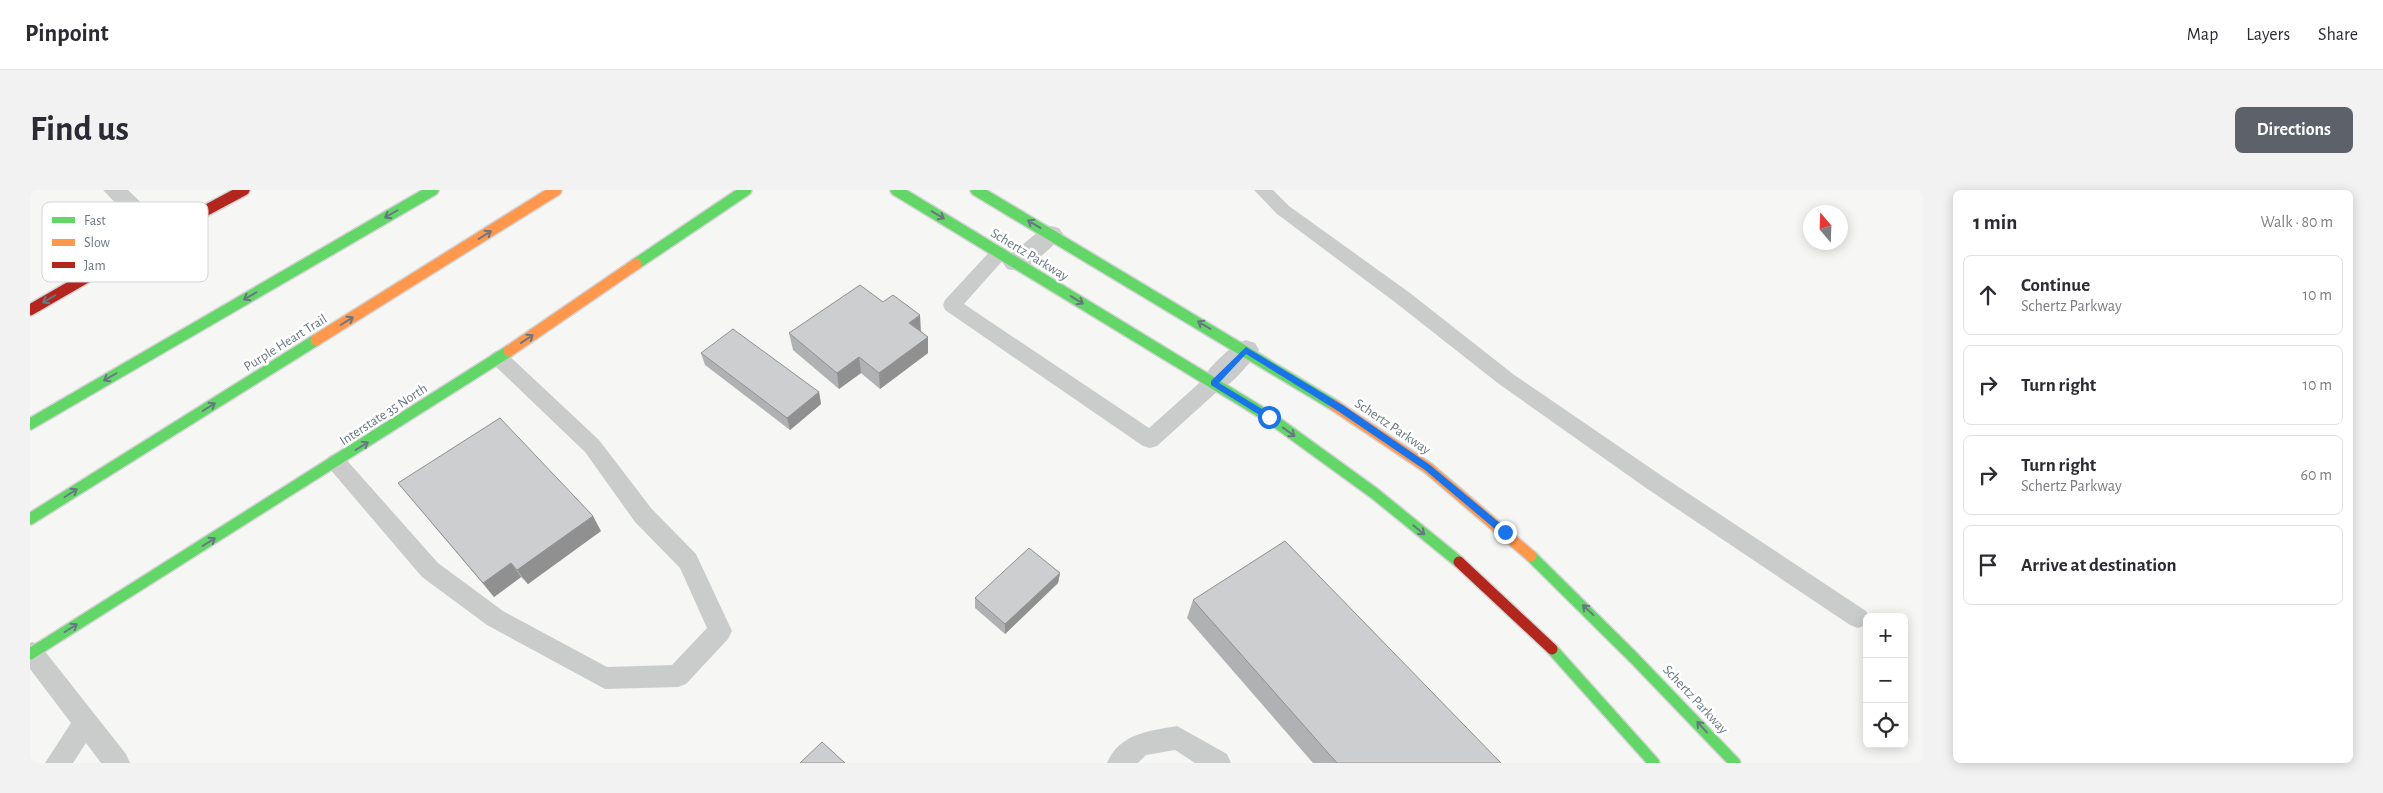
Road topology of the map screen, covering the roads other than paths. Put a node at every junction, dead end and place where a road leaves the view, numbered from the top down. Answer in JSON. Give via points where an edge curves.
{"nodes":[{"id":1,"x":114,"y":190,"type":"edge"},
{"id":2,"x":244,"y":190,"type":"edge"},
{"id":3,"x":433,"y":190,"type":"edge"},
{"id":4,"x":556,"y":190,"type":"edge"},
{"id":5,"x":896,"y":190,"type":"edge"},
{"id":6,"x":976,"y":190,"type":"edge"},
{"id":7,"x":1263,"y":190,"type":"edge"},
{"id":8,"x":752,"y":191,"type":"edge"},
{"id":9,"x":126,"y":202,"type":"edge"},
{"id":10,"x":208,"y":209,"type":"edge"},
{"id":11,"x":1050,"y":234,"type":"junction"},
{"id":12,"x":1007,"y":258,"type":"junction"},
{"id":13,"x":79,"y":282,"type":"edge"},
{"id":14,"x":30,"y":310,"type":"edge"},
{"id":15,"x":1246,"y":350,"type":"junction"},
{"id":16,"x":499,"y":358,"type":"junction"},
{"id":17,"x":1213,"y":383,"type":"junction"},
{"id":18,"x":30,"y":424,"type":"edge"},
{"id":19,"x":336,"y":462,"type":"junction"},
{"id":20,"x":30,"y":518,"type":"edge"},
{"id":21,"x":1858,"y":618,"type":"dead end"},
{"id":22,"x":31,"y":654,"type":"edge"},
{"id":23,"x":86,"y":722,"type":"junction"},
{"id":24,"x":58,"y":763,"type":"edge"},
{"id":25,"x":117,"y":763,"type":"edge"},
{"id":26,"x":1120,"y":763,"type":"edge"},
{"id":27,"x":1218,"y":763,"type":"edge"},
{"id":28,"x":1654,"y":763,"type":"edge"},
{"id":29,"x":1735,"y":763,"type":"edge"}],
"edges":[{"from":1,"to":9,"type":"street"},
{"from":2,"to":10,"type":"main road"},
{"from":3,"to":18,"type":"main road","one_way":true},
{"from":20,"to":4,"type":"main road","name":"Purple Heart Trail","one_way":true},
{"from":5,"to":12,"type":"main road","name":"Schertz Parkway","one_way":true},
{"from":11,"to":6,"type":"main road","name":"Schertz Parkway","one_way":true},
{"from":7,"to":21,"type":"lane","via":[[1283,210],[1506,379]]},
{"from":16,"to":8,"type":"main road","name":"Interstate 35 North","one_way":true,"via":[[730,201]]},
{"from":11,"to":12,"type":"street"},
{"from":15,"to":11,"type":"main road","name":"Schertz Parkway","one_way":true},
{"from":12,"to":17,"type":"main road","name":"Schertz Parkway","one_way":true},
{"from":12,"to":17,"type":"lane","via":[[952,305],[1150,440]]},
{"from":13,"to":14,"type":"main road","one_way":true},
{"from":15,"to":17,"type":"street"},
{"from":29,"to":15,"type":"main road","name":"Schertz Parkway","one_way":true,"via":[[1593,615],[1505,532],[1428,468],[1341,408]]},
{"from":19,"to":16,"type":"main road","name":"Interstate 35 North","one_way":true},
{"from":16,"to":19,"type":"lane","via":[[592,446],[643,515],[688,561],[720,631],[678,676],[605,678],[495,618],[430,570]]},
{"from":17,"to":28,"type":"main road","name":"Schertz Parkway","one_way":true,"via":[[1269,417],[1371,490],[1460,563],[1546,644]]},
{"from":22,"to":19,"type":"main road","name":"Interstate 35 North","one_way":true},
{"from":22,"to":23,"type":"lane"},
{"from":23,"to":24,"type":"lane"},
{"from":23,"to":25,"type":"lane"},
{"from":26,"to":27,"type":"lane","via":[[1140,744],[1177,738]]}]}
